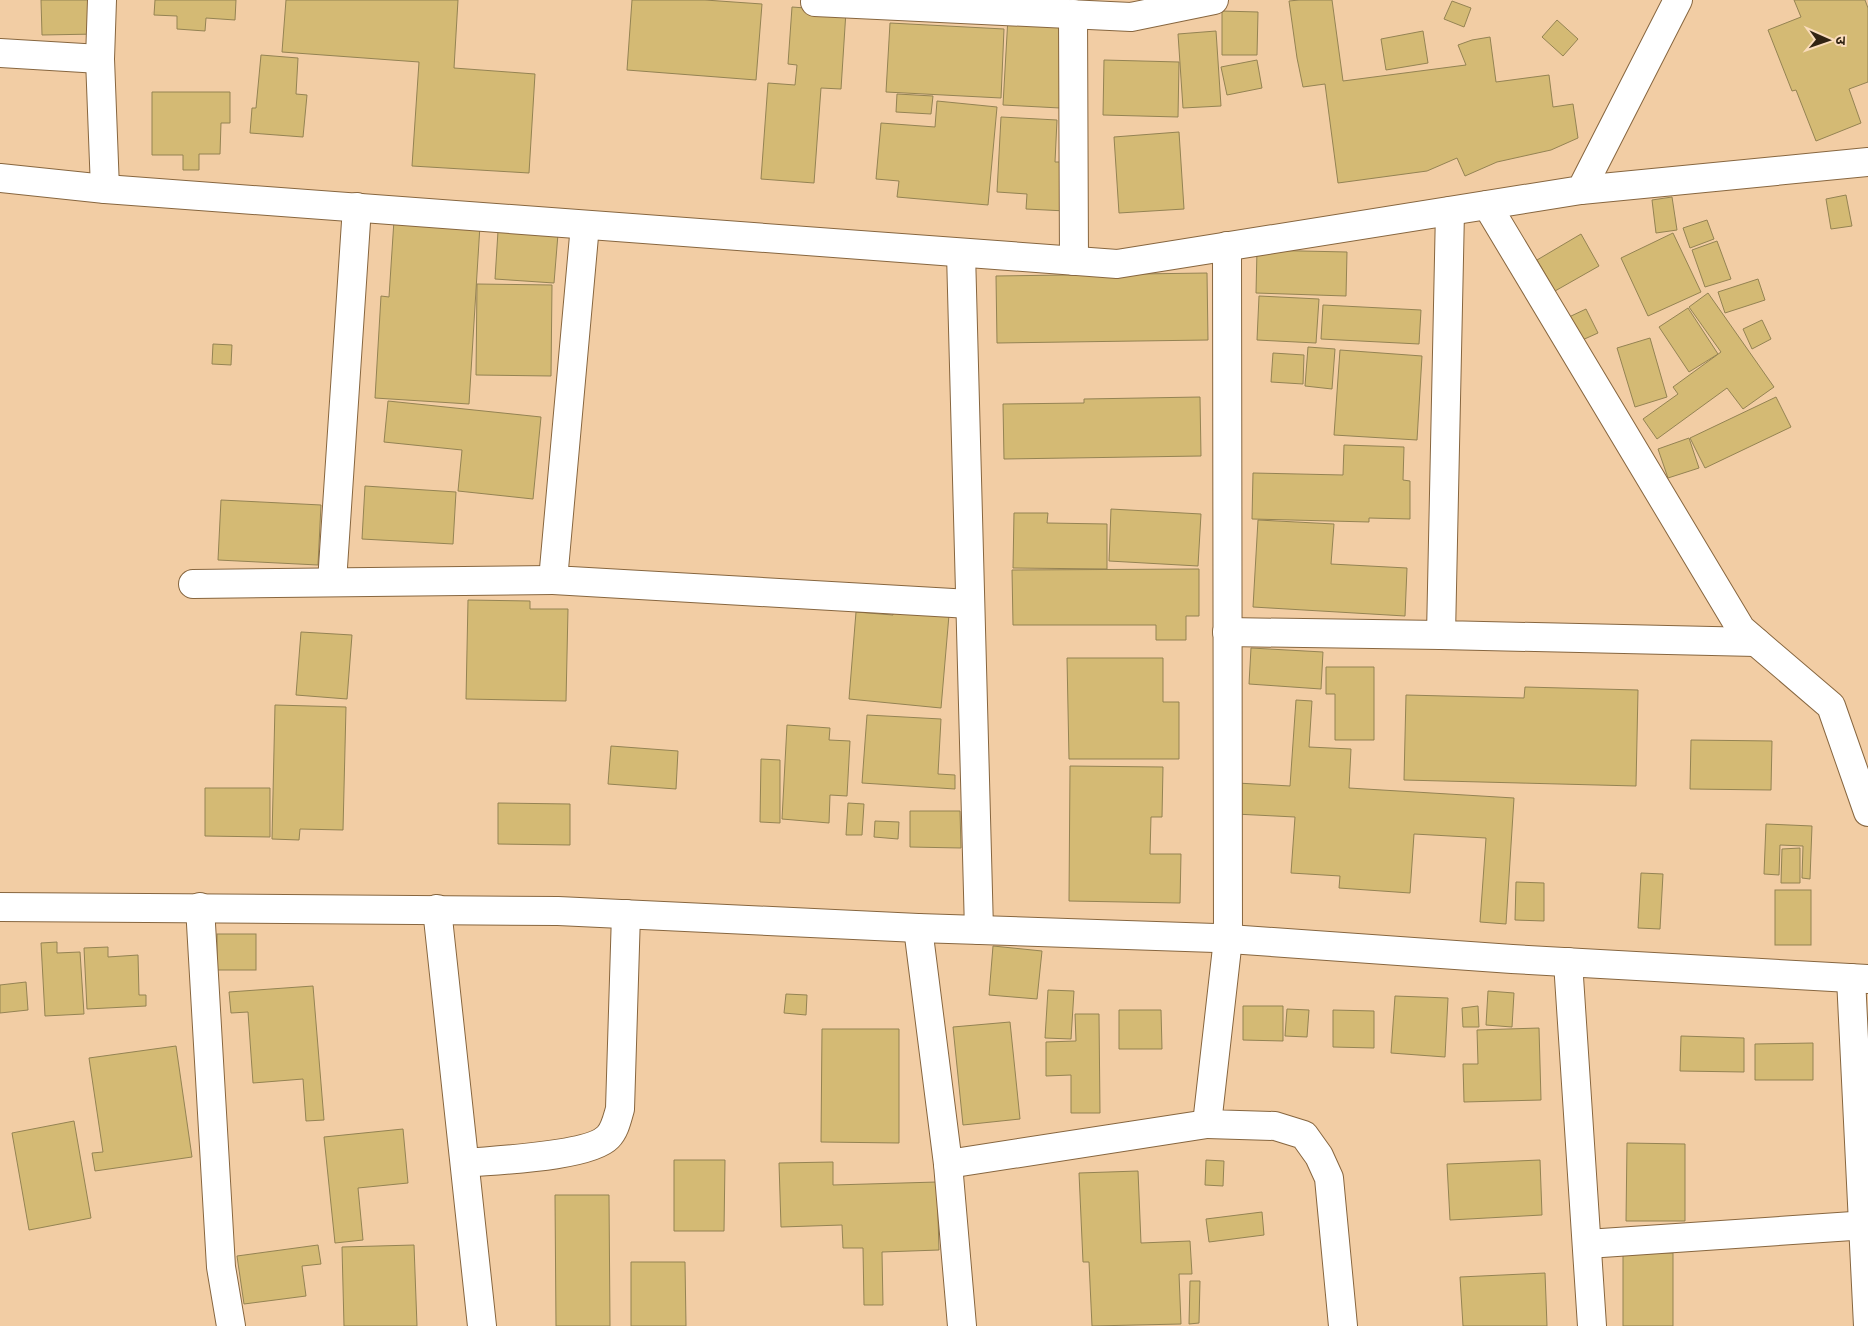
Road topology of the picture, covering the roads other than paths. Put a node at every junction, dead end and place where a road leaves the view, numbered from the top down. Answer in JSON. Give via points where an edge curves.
{"nodes":[{"id":1,"x":102,"y":0,"type":"edge"},
{"id":2,"x":1214,"y":0,"type":"edge"},
{"id":3,"x":1678,"y":0,"type":"edge"},
{"id":4,"x":810,"y":1,"type":"edge"},
{"id":5,"x":1073,"y":14,"type":"junction"},
{"id":6,"x":0,"y":53,"type":"edge"},
{"id":7,"x":100,"y":59,"type":"junction"},
{"id":8,"x":1868,"y":162,"type":"edge"},
{"id":9,"x":0,"y":178,"type":"edge"},
{"id":10,"x":105,"y":189,"type":"junction"},
{"id":11,"x":1581,"y":190,"type":"junction"},
{"id":12,"x":1487,"y":205,"type":"junction"},
{"id":13,"x":357,"y":207,"type":"junction"},
{"id":14,"x":1450,"y":211,"type":"junction"},
{"id":15,"x":585,"y":224,"type":"junction"},
{"id":16,"x":1227,"y":246,"type":"junction"},
{"id":17,"x":961,"y":253,"type":"junction"},
{"id":18,"x":1074,"y":261,"type":"junction"},
{"id":19,"x":553,"y":580,"type":"junction"},
{"id":20,"x":332,"y":582,"type":"junction"},
{"id":21,"x":193,"y":584,"type":"dead end"},
{"id":22,"x":970,"y":604,"type":"junction"},
{"id":23,"x":1227,"y":632,"type":"junction"},
{"id":24,"x":1441,"y":635,"type":"junction"},
{"id":25,"x":1756,"y":642,"type":"junction"},
{"id":26,"x":1868,"y":812,"type":"edge"},
{"id":27,"x":0,"y":907,"type":"edge"},
{"id":28,"x":200,"y":907,"type":"junction"},
{"id":29,"x":437,"y":909,"type":"junction"},
{"id":30,"x":626,"y":914,"type":"junction"},
{"id":31,"x":918,"y":928,"type":"junction"},
{"id":32,"x":979,"y":930,"type":"junction"},
{"id":33,"x":1228,"y":939,"type":"junction"},
{"id":34,"x":1568,"y":962,"type":"junction"},
{"id":35,"x":1860,"y":978,"type":"edge"},
{"id":36,"x":1207,"y":1124,"type":"junction"},
{"id":37,"x":465,"y":1163,"type":"junction"},
{"id":38,"x":948,"y":1164,"type":"junction"},
{"id":39,"x":1865,"y":1225,"type":"edge"},
{"id":40,"x":1587,"y":1244,"type":"junction"},
{"id":41,"x":231,"y":1326,"type":"edge"},
{"id":42,"x":482,"y":1326,"type":"edge"},
{"id":43,"x":962,"y":1326,"type":"edge"},
{"id":44,"x":1343,"y":1326,"type":"edge"},
{"id":45,"x":1592,"y":1326,"type":"edge"},
{"id":46,"x":1868,"y":1326,"type":"edge"}],
"edges":[{"from":1,"to":7,"type":"street"},
{"from":2,"to":5,"type":"street","via":[[1131,17]]},
{"from":3,"to":11,"type":"street"},
{"from":4,"to":5,"type":"street"},
{"from":5,"to":18,"type":"street"},
{"from":6,"to":7,"type":"street"},
{"from":7,"to":10,"type":"street"},
{"from":8,"to":11,"type":"street"},
{"from":9,"to":10,"type":"street"},
{"from":10,"to":13,"type":"street"},
{"from":11,"to":12,"type":"street"},
{"from":12,"to":14,"type":"street"},
{"from":12,"to":25,"type":"street","via":[[1741,629]]},
{"from":13,"to":15,"type":"street"},
{"from":13,"to":20,"type":"street"},
{"from":14,"to":16,"type":"street"},
{"from":14,"to":24,"type":"street"},
{"from":15,"to":17,"type":"street"},
{"from":15,"to":19,"type":"street"},
{"from":16,"to":18,"type":"street","via":[[1117,264]]},
{"from":16,"to":23,"type":"street"},
{"from":17,"to":18,"type":"street"},
{"from":17,"to":22,"type":"street"},
{"from":19,"to":20,"type":"street"},
{"from":19,"to":22,"type":"street"},
{"from":20,"to":21,"type":"street"},
{"from":22,"to":32,"type":"street"},
{"from":23,"to":24,"type":"street"},
{"from":23,"to":33,"type":"street"},
{"from":24,"to":25,"type":"street"},
{"from":25,"to":26,"type":"street","via":[[1831,706]]},
{"from":27,"to":28,"type":"street"},
{"from":28,"to":29,"type":"street"},
{"from":28,"to":41,"type":"street","via":[[221,1267]]},
{"from":29,"to":30,"type":"street"},
{"from":29,"to":37,"type":"street"},
{"from":30,"to":31,"type":"street"},
{"from":30,"to":37,"type":"street","via":[[620,1109],[608,1137],[596,1145],[566,1152]]},
{"from":31,"to":32,"type":"street"},
{"from":31,"to":38,"type":"street"},
{"from":32,"to":33,"type":"street"},
{"from":33,"to":34,"type":"street"},
{"from":33,"to":36,"type":"street"},
{"from":34,"to":35,"type":"street"},
{"from":34,"to":40,"type":"street"},
{"from":35,"to":39,"type":"street"},
{"from":36,"to":38,"type":"street"},
{"from":36,"to":44,"type":"street","via":[[1276,1126],[1304,1135],[1319,1156],[1329,1178]]},
{"from":37,"to":42,"type":"street"},
{"from":38,"to":43,"type":"street"},
{"from":39,"to":40,"type":"street"},
{"from":39,"to":46,"type":"street"},
{"from":40,"to":45,"type":"street"}]}
